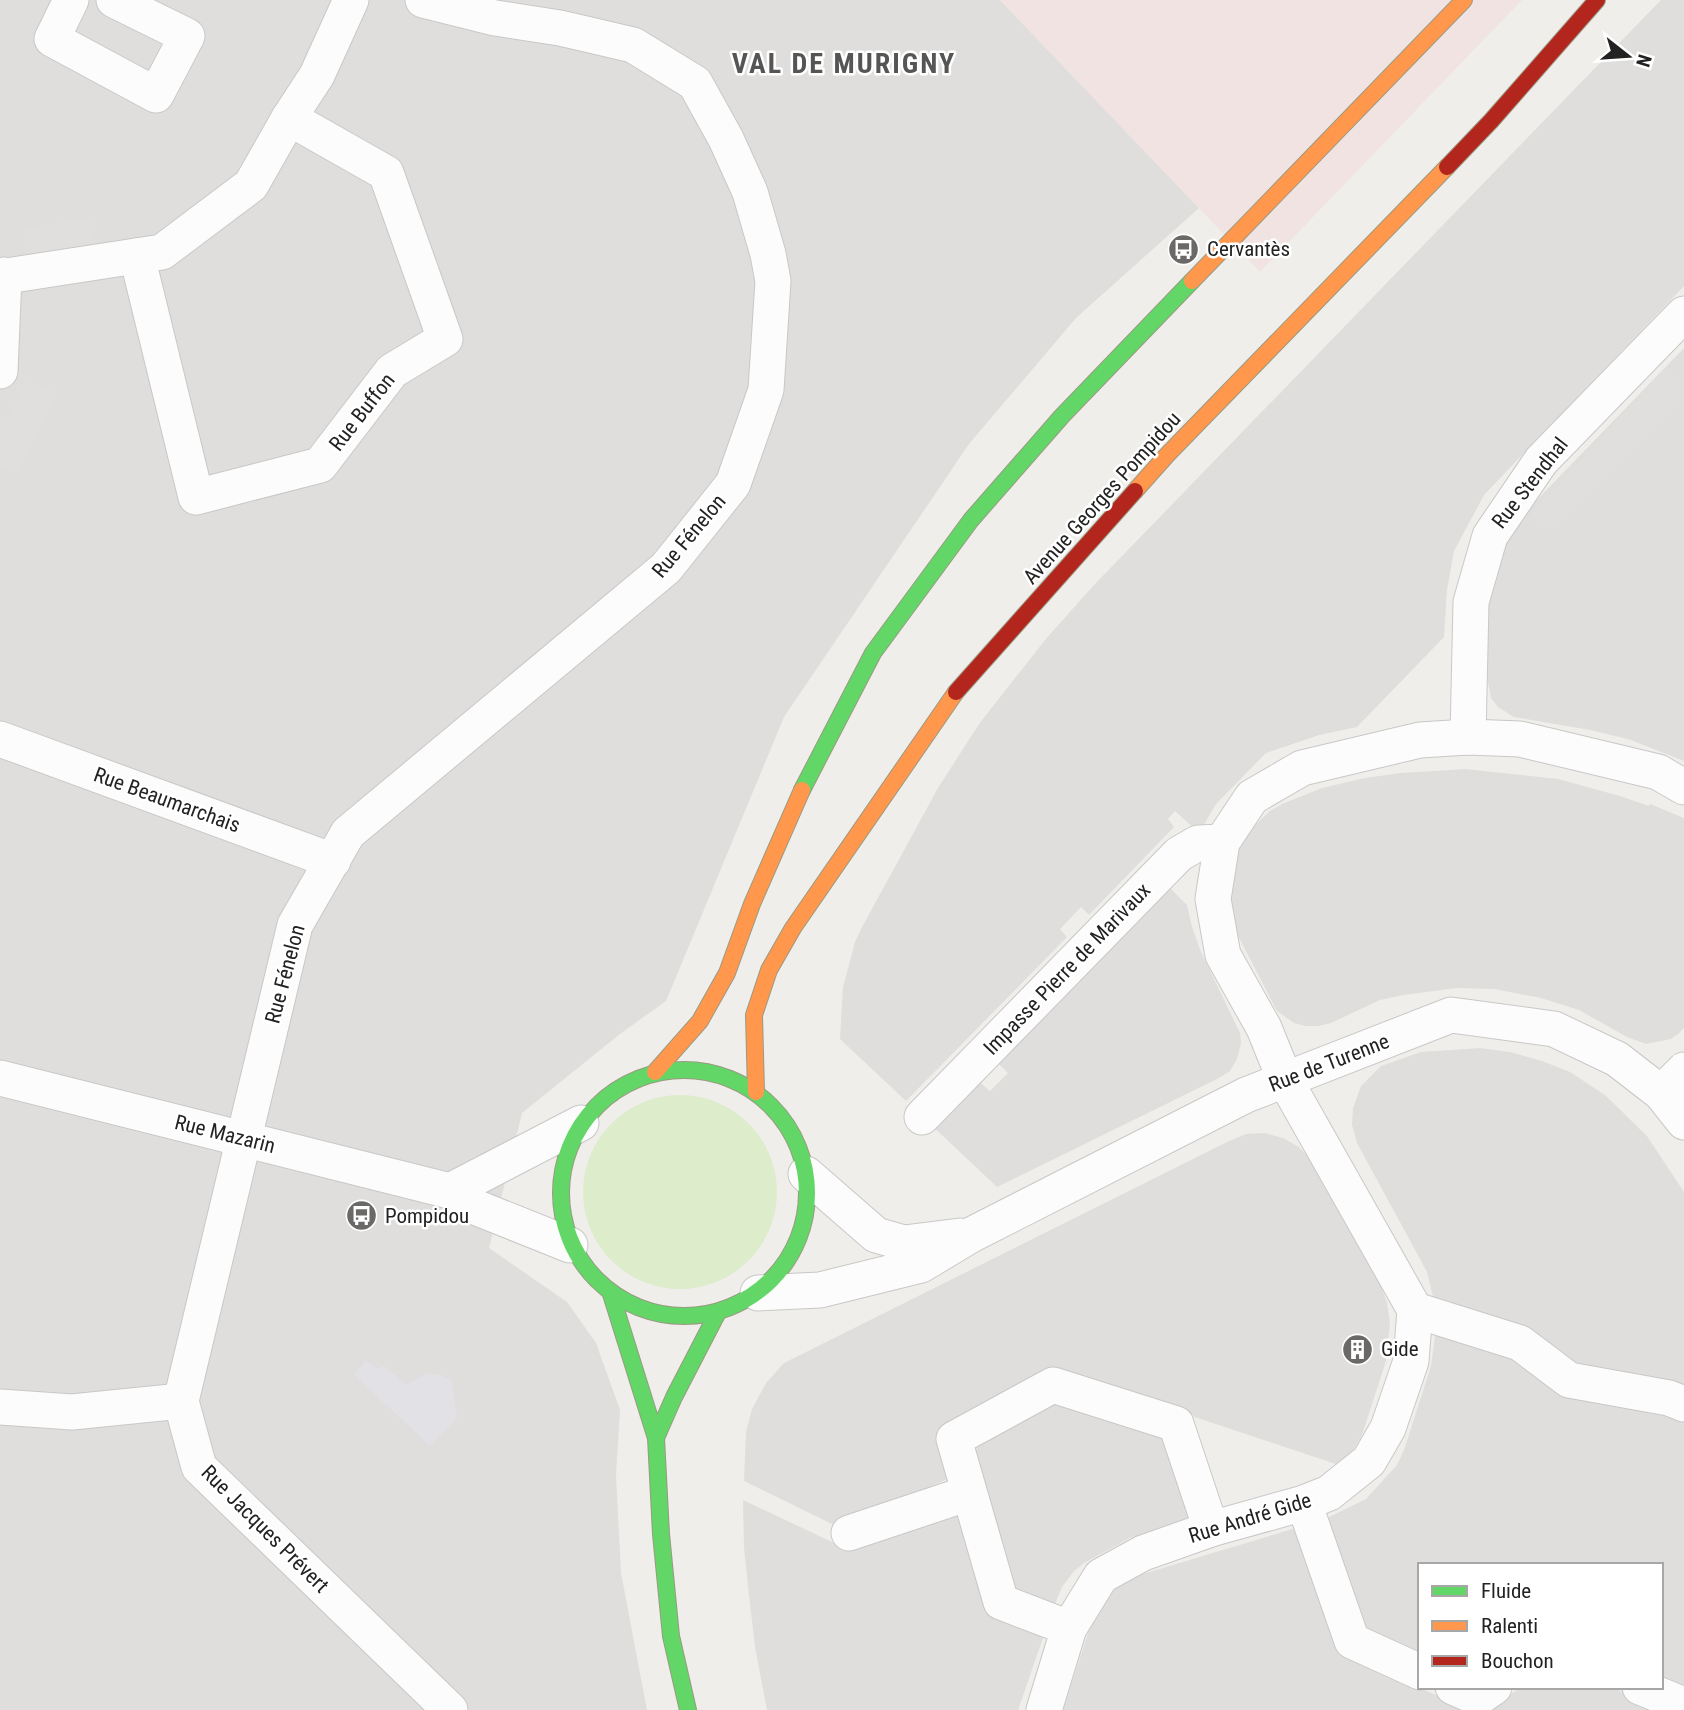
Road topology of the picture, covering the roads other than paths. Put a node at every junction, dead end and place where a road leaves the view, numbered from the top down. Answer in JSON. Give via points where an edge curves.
{"nodes":[{"id":1,"x":114,"y":0,"type":"edge"},
{"id":2,"x":351,"y":0,"type":"edge"},
{"id":3,"x":423,"y":0,"type":"edge"},
{"id":4,"x":1464,"y":0,"type":"edge"},
{"id":5,"x":1597,"y":0,"type":"edge"},
{"id":6,"x":58,"y":4,"type":"edge"},
{"id":7,"x":289,"y":118,"type":"junction"},
{"id":8,"x":137,"y":256,"type":"junction"},
{"id":9,"x":2,"y":276,"type":"edge"},
{"id":10,"x":1684,"y":314,"type":"edge"},
{"id":11,"x":0,"y":371,"type":"edge"},
{"id":12,"x":1468,"y":737,"type":"junction"},
{"id":13,"x":0,"y":739,"type":"edge"},
{"id":14,"x":1684,"y":787,"type":"edge"},
{"id":15,"x":1222,"y":842,"type":"junction"},
{"id":16,"x":333,"y":861,"type":"junction"},
{"id":17,"x":655,"y":1072,"type":"junction"},
{"id":18,"x":0,"y":1078,"type":"edge"},
{"id":19,"x":1285,"y":1080,"type":"junction"},
{"id":20,"x":1673,"y":1082,"type":"edge"},
{"id":21,"x":756,"y":1092,"type":"junction"},
{"id":22,"x":922,"y":1117,"type":"dead end"},
{"id":23,"x":1684,"y":1122,"type":"edge"},
{"id":24,"x":581,"y":1124,"type":"junction"},
{"id":25,"x":243,"y":1139,"type":"junction"},
{"id":26,"x":806,"y":1174,"type":"junction"},
{"id":27,"x":450,"y":1191,"type":"junction"},
{"id":28,"x":971,"y":1235,"type":"junction"},
{"id":29,"x":570,"y":1245,"type":"junction"},
{"id":30,"x":758,"y":1293,"type":"junction"},
{"id":31,"x":611,"y":1294,"type":"junction"},
{"id":32,"x":1415,"y":1310,"type":"junction"},
{"id":33,"x":718,"y":1312,"type":"junction"},
{"id":34,"x":181,"y":1401,"type":"junction"},
{"id":35,"x":1684,"y":1404,"type":"edge"},
{"id":36,"x":0,"y":1407,"type":"edge"},
{"id":37,"x":656,"y":1438,"type":"junction"},
{"id":38,"x":969,"y":1493,"type":"junction"},
{"id":39,"x":1304,"y":1503,"type":"junction"},
{"id":40,"x":1211,"y":1529,"type":"junction"},
{"id":41,"x":849,"y":1533,"type":"dead end"},
{"id":42,"x":1069,"y":1628,"type":"junction"},
{"id":43,"x":1418,"y":1671,"type":"edge"},
{"id":44,"x":1458,"y":1689,"type":"edge"},
{"id":45,"x":1491,"y":1689,"type":"edge"},
{"id":46,"x":1645,"y":1689,"type":"edge"},
{"id":47,"x":1684,"y":1705,"type":"edge"},
{"id":48,"x":450,"y":1710,"type":"edge"},
{"id":49,"x":688,"y":1710,"type":"edge"},
{"id":50,"x":1044,"y":1710,"type":"edge"}],
"edges":[{"from":1,"to":6,"type":"street","via":[[187,36],[156,95],[52,38]]},
{"from":2,"to":7,"type":"street","via":[[317,75]]},
{"from":3,"to":16,"type":"street","name":"Rue Fénelon","via":[[633,45],[695,83],[750,192],[768,254],[774,281],[766,390],[733,484],[666,568],[348,833]]},
{"from":4,"to":17,"type":"main road","via":[[1062,415],[971,520],[873,653],[806,780],[727,972],[700,1021]]},
{"from":5,"to":21,"type":"main road","name":"Avenue Georges Pompidou","via":[[1491,121],[1167,456],[958,689],[871,812],[769,970],[754,1016]]},
{"from":7,"to":8,"type":"street","via":[[251,185],[162,252]]},
{"from":7,"to":8,"type":"street","name":"Rue Buffon","via":[[386,173],[445,339],[393,371],[320,465],[196,497]]},
{"from":8,"to":9,"type":"street"},
{"from":9,"to":11,"type":"street"},
{"from":10,"to":12,"type":"street","name":"Rue Stendhal","via":[[1541,461],[1490,536],[1471,602]]},
{"from":12,"to":14,"type":"street","via":[[1520,739],[1658,772]]},
{"from":12,"to":15,"type":"street","via":[[1420,740],[1302,768],[1252,797]]},
{"from":13,"to":16,"type":"street","name":"Rue Beaumarchais"},
{"from":15,"to":19,"type":"street","via":[[1213,899],[1223,955],[1264,1028]]},
{"from":15,"to":22,"type":"street","name":"Impasse Pierre de Marivaux","via":[[1198,843],[1180,854]]},
{"from":16,"to":25,"type":"street","name":"Rue Fénelon","via":[[295,925]]},
{"from":17,"to":21,"type":"main road","via":[[690,1069],[713,1073]]},
{"from":17,"to":24,"type":"main road","via":[[626,1083],[601,1100]]},
{"from":18,"to":25,"type":"street","name":"Rue Mazarin"},
{"from":19,"to":20,"type":"street","name":"Rue de Turenne","via":[[1451,1015],[1554,1029]]},
{"from":19,"to":28,"type":"street","name":"Rue de Turenne","via":[[1246,1095]]},
{"from":19,"to":32,"type":"street"},
{"from":20,"to":23,"type":"street","name":"Rue de Turenne"},
{"from":21,"to":26,"type":"main road","via":[[780,1115],[797,1143]]},
{"from":24,"to":27,"type":"street"},
{"from":24,"to":29,"type":"main road","via":[[563,1162],[560,1204]]},
{"from":25,"to":27,"type":"street","name":"Rue Mazarin"},
{"from":25,"to":34,"type":"street","name":"Rue Jacques Prévert"},
{"from":26,"to":28,"type":"street","name":"Rue de Turenne","via":[[876,1235],[904,1243]]},
{"from":26,"to":30,"type":"main road","via":[[807,1208],[798,1240],[782,1269]]},
{"from":27,"to":29,"type":"street","name":"Rue Mazarin","via":[[475,1208]]},
{"from":28,"to":30,"type":"street","name":"Rue de Turenne","via":[[921,1265],[868,1280],[820,1290]]},
{"from":29,"to":31,"type":"main road","via":[[588,1272]]},
{"from":30,"to":33,"type":"main road"},
{"from":31,"to":33,"type":"main road","via":[[644,1311],[681,1317]]},
{"from":31,"to":37,"type":"main road"},
{"from":32,"to":35,"type":"street","via":[[1520,1343],[1569,1380]]},
{"from":32,"to":39,"type":"street","name":"Rue André Gide","via":[[1410,1361],[1388,1428],[1369,1461],[1329,1493]]},
{"from":33,"to":37,"type":"main road"},
{"from":34,"to":36,"type":"street","via":[[72,1412]]},
{"from":34,"to":48,"type":"street","name":"Rue Jacques Prévert","via":[[199,1466]]},
{"from":37,"to":49,"type":"main road","via":[[671,1636]]},
{"from":38,"to":40,"type":"street","via":[[954,1439],[1053,1385],[1176,1424]]},
{"from":38,"to":41,"type":"street"},
{"from":38,"to":42,"type":"street","via":[[1001,1602]]},
{"from":39,"to":40,"type":"street","name":"Rue André Gide"},
{"from":39,"to":43,"type":"street","via":[[1352,1641]]},
{"from":40,"to":42,"type":"street","name":"Rue André Gide","via":[[1143,1553],[1101,1576]]},
{"from":42,"to":50,"type":"street","name":"Rue André Gide"},
{"from":44,"to":45,"type":"street","via":[[1478,1698]]},
{"from":46,"to":47,"type":"street"}]}
